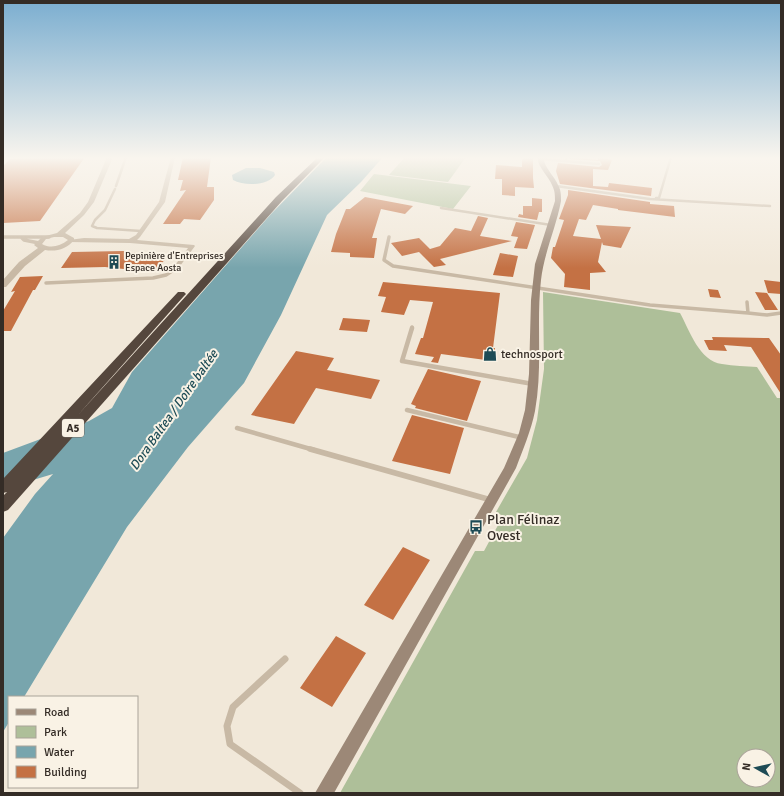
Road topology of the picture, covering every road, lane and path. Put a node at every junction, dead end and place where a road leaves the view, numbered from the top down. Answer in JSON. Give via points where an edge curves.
{"nodes":[{"id":1,"x":94,"y":194,"type":"edge"},
{"id":2,"x":113,"y":194,"type":"edge"},
{"id":3,"x":164,"y":194,"type":"edge"},
{"id":4,"x":275,"y":194,"type":"edge"},
{"id":5,"x":284,"y":194,"type":"edge"},
{"id":6,"x":557,"y":194,"type":"edge"},
{"id":7,"x":615,"y":194,"type":"edge"},
{"id":8,"x":660,"y":194,"type":"edge"},
{"id":9,"x":650,"y":199,"type":"junction"},
{"id":10,"x":770,"y":206,"type":"dead end"},
{"id":11,"x":441,"y":208,"type":"dead end"},
{"id":12,"x":551,"y":225,"type":"junction"},
{"id":13,"x":141,"y":231,"type":"junction"},
{"id":14,"x":59,"y":235,"type":"junction"},
{"id":15,"x":3,"y":237,"type":"edge"},
{"id":16,"x":49,"y":237,"type":"junction"},
{"id":17,"x":389,"y":237,"type":"dead end"},
{"id":18,"x":22,"y":238,"type":"junction"},
{"id":19,"x":71,"y":241,"type":"junction"},
{"id":20,"x":130,"y":241,"type":"junction"},
{"id":21,"x":41,"y":245,"type":"junction"},
{"id":22,"x":175,"y":269,"type":"joint"},
{"id":23,"x":46,"y":283,"type":"dead end"},
{"id":24,"x":3,"y":285,"type":"edge"},
{"id":25,"x":535,"y":287,"type":"junction"},
{"id":26,"x":747,"y":302,"type":"dead end"},
{"id":27,"x":748,"y":313,"type":"junction"},
{"id":28,"x":781,"y":313,"type":"edge"},
{"id":29,"x":412,"y":327,"type":"dead end"},
{"id":30,"x":533,"y":384,"type":"junction"},
{"id":31,"x":407,"y":410,"type":"dead end"},
{"id":32,"x":238,"y":428,"type":"dead end"},
{"id":33,"x":523,"y":438,"type":"junction"},
{"id":34,"x":3,"y":488,"type":"edge"},
{"id":35,"x":491,"y":500,"type":"junction"},
{"id":36,"x":3,"y":506,"type":"edge"},
{"id":37,"x":285,"y":659,"type":"dead end"},
{"id":38,"x":300,"y":793,"type":"edge"},
{"id":39,"x":324,"y":793,"type":"edge"}],
"edges":[{"from":1,"to":14,"type":"street","via":[[82,214]]},
{"from":2,"to":13,"type":"lane","via":[[105,210],[92,226]]},
{"from":3,"to":13,"type":"street","via":[[162,202]]},
{"from":4,"to":34,"type":"highway","number":"A5"},
{"from":5,"to":36,"type":"highway","number":"A5"},
{"from":6,"to":12,"type":"main road","via":[[558,201]]},
{"from":7,"to":9,"type":"lane"},
{"from":8,"to":9,"type":"lane","via":[[659,198]]},
{"from":9,"to":10,"type":"lane"},
{"from":11,"to":12,"type":"lane"},
{"from":12,"to":25,"type":"main road","via":[[539,262]]},
{"from":13,"to":20,"type":"street"},
{"from":14,"to":16,"type":"street"},
{"from":14,"to":19,"type":"street","via":[[68,236]]},
{"from":15,"to":18,"type":"lane"},
{"from":16,"to":18,"type":"lane"},
{"from":16,"to":21,"type":"street"},
{"from":17,"to":25,"type":"lane","via":[[384,260],[393,266]]},
{"from":18,"to":21,"type":"lane"},
{"from":19,"to":20,"type":"street"},
{"from":19,"to":21,"type":"street","via":[[55,248]]},
{"from":20,"to":22,"type":"street","via":[[192,246]]},
{"from":21,"to":24,"type":"street"},
{"from":22,"to":23,"type":"lane","via":[[166,275],[153,278]]},
{"from":25,"to":27,"type":"lane","via":[[650,305]]},
{"from":25,"to":30,"type":"main road"},
{"from":26,"to":27,"type":"lane"},
{"from":27,"to":28,"type":"lane"},
{"from":29,"to":30,"type":"lane","via":[[402,361]]},
{"from":30,"to":33,"type":"main road"},
{"from":31,"to":33,"type":"lane"},
{"from":32,"to":35,"type":"lane"},
{"from":33,"to":35,"type":"main road","via":[[510,468]]},
{"from":35,"to":39,"type":"main road"},
{"from":37,"to":38,"type":"lane","via":[[233,707],[227,726],[230,744]]}]}
